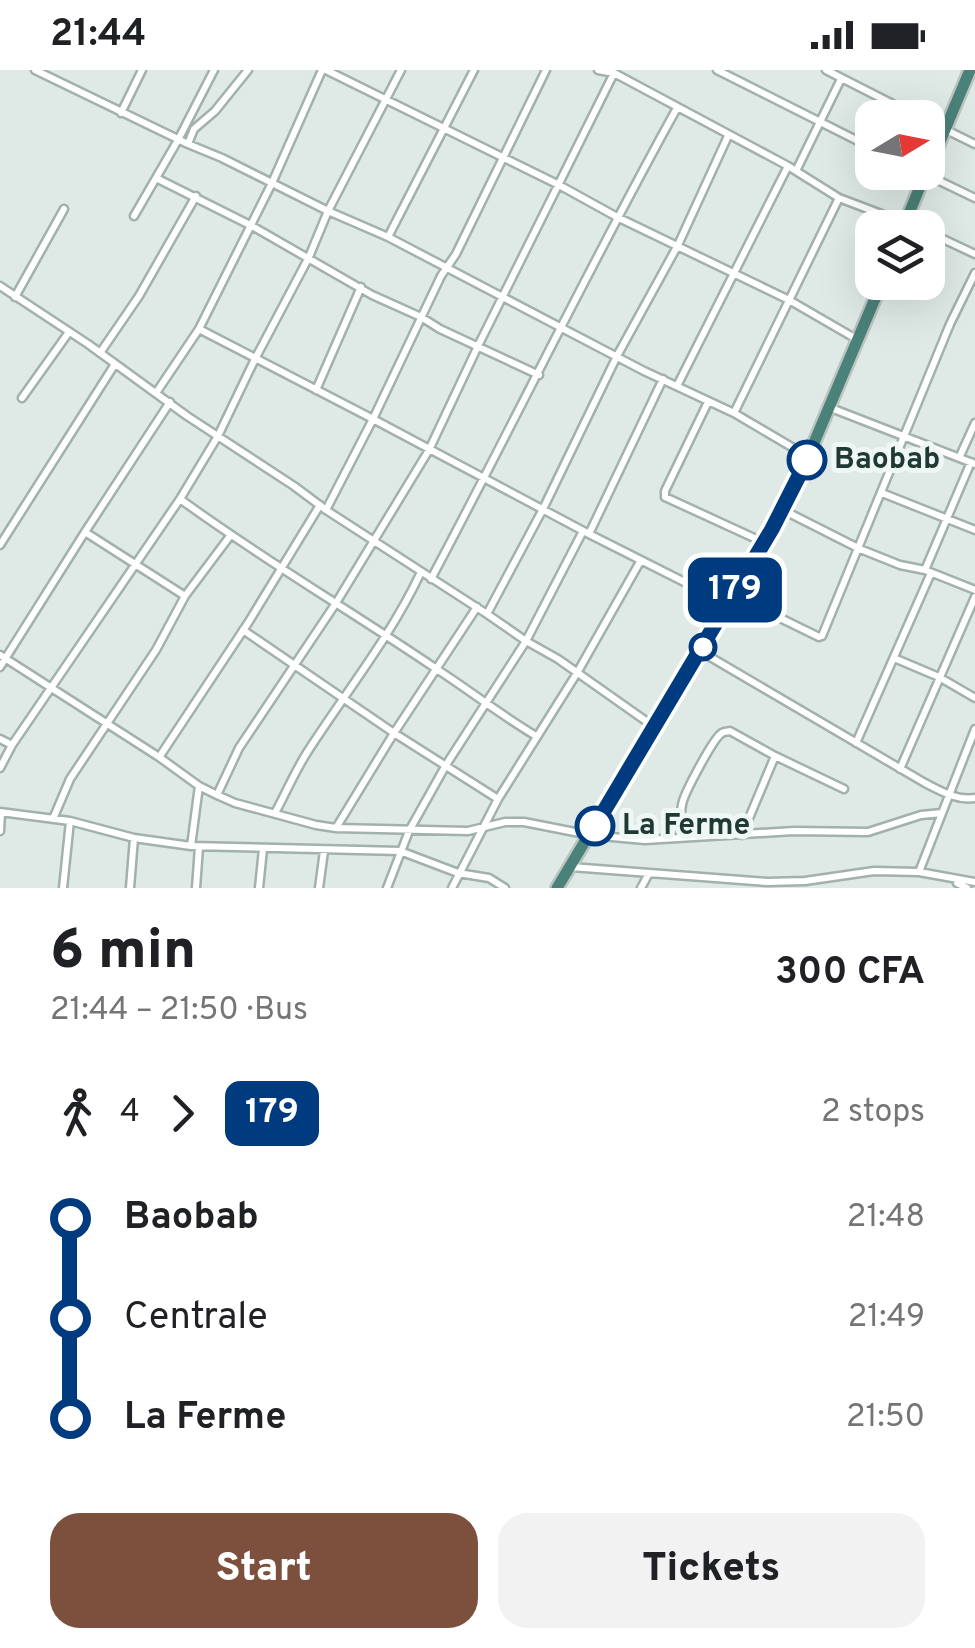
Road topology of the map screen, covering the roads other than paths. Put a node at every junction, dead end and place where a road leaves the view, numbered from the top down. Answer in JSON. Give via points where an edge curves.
{"nodes":[{"id":1,"x":35,"y":70,"type":"edge"},
{"id":2,"x":142,"y":70,"type":"edge"},
{"id":3,"x":214,"y":70,"type":"edge"},
{"id":4,"x":248,"y":70,"type":"edge"},
{"id":5,"x":324,"y":70,"type":"edge"},
{"id":6,"x":401,"y":70,"type":"edge"},
{"id":7,"x":474,"y":70,"type":"edge"},
{"id":8,"x":546,"y":70,"type":"edge"},
{"id":9,"x":598,"y":70,"type":"edge"},
{"id":10,"x":718,"y":70,"type":"edge"},
{"id":11,"x":826,"y":70,"type":"edge"},
{"id":12,"x":970,"y":70,"type":"edge"},
{"id":13,"x":614,"y":73,"type":"junction"},
{"id":14,"x":841,"y":79,"type":"junction"},
{"id":15,"x":884,"y":100,"type":"edge"},
{"id":16,"x":386,"y":102,"type":"junction"},
{"id":17,"x":677,"y":108,"type":"junction"},
{"id":18,"x":122,"y":113,"type":"junction"},
{"id":19,"x":820,"y":122,"type":"junction"},
{"id":20,"x":945,"y":128,"type":"edge"},
{"id":21,"x":445,"y":130,"type":"junction"},
{"id":22,"x":945,"y":130,"type":"edge"},
{"id":23,"x":728,"y":136,"type":"junction"},
{"id":24,"x":178,"y":140,"type":"junction"},
{"id":25,"x":855,"y":140,"type":"edge"},
{"id":26,"x":188,"y":144,"type":"junction"},
{"id":27,"x":975,"y":144,"type":"edge"},
{"id":28,"x":503,"y":158,"type":"junction"},
{"id":29,"x":792,"y":168,"type":"junction"},
{"id":30,"x":156,"y":178,"type":"junction"},
{"id":31,"x":272,"y":182,"type":"junction"},
{"id":32,"x":945,"y":182,"type":"edge"},
{"id":33,"x":560,"y":186,"type":"junction"},
{"id":34,"x":196,"y":196,"type":"junction"},
{"id":35,"x":839,"y":198,"type":"junction"},
{"id":36,"x":975,"y":198,"type":"edge"},
{"id":37,"x":64,"y":209,"type":"dead end"},
{"id":38,"x":869,"y":210,"type":"edge"},
{"id":39,"x":328,"y":211,"type":"junction"},
{"id":40,"x":134,"y":216,"type":"dead end"},
{"id":41,"x":616,"y":217,"type":"junction"},
{"id":42,"x":252,"y":226,"type":"junction"},
{"id":43,"x":388,"y":237,"type":"junction"},
{"id":44,"x":945,"y":240,"type":"edge"},
{"id":45,"x":678,"y":245,"type":"junction"},
{"id":46,"x":975,"y":254,"type":"edge"},
{"id":47,"x":309,"y":258,"type":"junction"},
{"id":48,"x":446,"y":269,"type":"junction"},
{"id":49,"x":975,"y":272,"type":"edge"},
{"id":50,"x":733,"y":273,"type":"junction"},
{"id":51,"x":0,"y":286,"type":"edge"},
{"id":52,"x":361,"y":288,"type":"junction"},
{"id":53,"x":15,"y":296,"type":"junction"},
{"id":54,"x":504,"y":297,"type":"junction"},
{"id":55,"x":789,"y":300,"type":"junction"},
{"id":56,"x":875,"y":300,"type":"edge"},
{"id":57,"x":421,"y":317,"type":"junction"},
{"id":58,"x":562,"y":328,"type":"junction"},
{"id":59,"x":199,"y":329,"type":"junction"},
{"id":60,"x":69,"y":332,"type":"junction"},
{"id":61,"x":859,"y":340,"type":"junction"},
{"id":62,"x":478,"y":346,"type":"junction"},
{"id":63,"x":100,"y":353,"type":"junction"},
{"id":64,"x":617,"y":356,"type":"junction"},
{"id":65,"x":254,"y":360,"type":"junction"},
{"id":66,"x":115,"y":364,"type":"junction"},
{"id":67,"x":538,"y":375,"type":"junction"},
{"id":68,"x":663,"y":379,"type":"junction"},
{"id":69,"x":676,"y":386,"type":"junction"},
{"id":70,"x":316,"y":390,"type":"junction"},
{"id":71,"x":156,"y":393,"type":"junction"},
{"id":72,"x":22,"y":398,"type":"dead end"},
{"id":73,"x":170,"y":402,"type":"junction"},
{"id":74,"x":708,"y":402,"type":"junction"},
{"id":75,"x":829,"y":407,"type":"junction"},
{"id":76,"x":734,"y":414,"type":"junction"},
{"id":77,"x":373,"y":419,"type":"junction"},
{"id":78,"x":975,"y":424,"type":"edge"},
{"id":79,"x":218,"y":436,"type":"junction"},
{"id":80,"x":903,"y":437,"type":"junction"},
{"id":81,"x":429,"y":450,"type":"junction"},
{"id":82,"x":960,"y":456,"type":"junction"},
{"id":83,"x":808,"y":457,"type":"junction"},
{"id":84,"x":973,"y":463,"type":"edge"},
{"id":85,"x":485,"y":478,"type":"junction"},
{"id":86,"x":882,"y":493,"type":"junction"},
{"id":87,"x":180,"y":499,"type":"junction"},
{"id":88,"x":323,"y":507,"type":"junction"},
{"id":89,"x":543,"y":509,"type":"junction"},
{"id":90,"x":782,"y":509,"type":"junction"},
{"id":91,"x":948,"y":518,"type":"junction"},
{"id":92,"x":975,"y":530,"type":"edge"},
{"id":93,"x":85,"y":532,"type":"junction"},
{"id":94,"x":586,"y":533,"type":"junction"},
{"id":95,"x":230,"y":536,"type":"junction"},
{"id":96,"x":375,"y":540,"type":"junction"},
{"id":97,"x":764,"y":542,"type":"junction"},
{"id":98,"x":0,"y":545,"type":"edge"},
{"id":99,"x":860,"y":549,"type":"junction"},
{"id":100,"x":641,"y":560,"type":"junction"},
{"id":101,"x":134,"y":563,"type":"junction"},
{"id":102,"x":280,"y":568,"type":"junction"},
{"id":103,"x":928,"y":571,"type":"junction"},
{"id":104,"x":421,"y":572,"type":"junction"},
{"id":105,"x":432,"y":579,"type":"junction"},
{"id":106,"x":975,"y":594,"type":"edge"},
{"id":107,"x":185,"y":596,"type":"junction"},
{"id":108,"x":730,"y":599,"type":"junction"},
{"id":109,"x":336,"y":603,"type":"junction"},
{"id":110,"x":477,"y":607,"type":"junction"},
{"id":111,"x":487,"y":614,"type":"junction"},
{"id":112,"x":243,"y":630,"type":"junction"},
{"id":113,"x":385,"y":636,"type":"junction"},
{"id":114,"x":526,"y":641,"type":"junction"},
{"id":115,"x":700,"y":651,"type":"junction"},
{"id":116,"x":3,"y":657,"type":"edge"},
{"id":117,"x":894,"y":658,"type":"junction"},
{"id":118,"x":295,"y":664,"type":"junction"},
{"id":119,"x":0,"y":668,"type":"edge"},
{"id":120,"x":436,"y":668,"type":"junction"},
{"id":121,"x":578,"y":673,"type":"junction"},
{"id":122,"x":939,"y":677,"type":"junction"},
{"id":123,"x":52,"y":688,"type":"junction"},
{"id":124,"x":344,"y":698,"type":"junction"},
{"id":125,"x":975,"y":698,"type":"edge"},
{"id":126,"x":485,"y":704,"type":"junction"},
{"id":127,"x":107,"y":726,"type":"junction"},
{"id":128,"x":653,"y":726,"type":"junction"},
{"id":129,"x":975,"y":729,"type":"edge"},
{"id":130,"x":394,"y":733,"type":"junction"},
{"id":131,"x":536,"y":736,"type":"junction"},
{"id":132,"x":0,"y":739,"type":"edge"},
{"id":133,"x":856,"y":743,"type":"junction"},
{"id":134,"x":12,"y":745,"type":"junction"},
{"id":135,"x":775,"y":756,"type":"junction"},
{"id":136,"x":159,"y":757,"type":"junction"},
{"id":137,"x":446,"y":766,"type":"junction"},
{"id":138,"x":0,"y":768,"type":"edge"},
{"id":139,"x":900,"y":769,"type":"junction"},
{"id":140,"x":199,"y":786,"type":"junction"},
{"id":141,"x":844,"y":789,"type":"dead end"},
{"id":142,"x":217,"y":795,"type":"junction"},
{"id":143,"x":949,"y":795,"type":"junction"},
{"id":144,"x":975,"y":798,"type":"edge"},
{"id":145,"x":498,"y":799,"type":"junction"},
{"id":146,"x":1,"y":813,"type":"edge"},
{"id":147,"x":942,"y":813,"type":"junction"},
{"id":148,"x":275,"y":814,"type":"junction"},
{"id":149,"x":53,"y":818,"type":"junction"},
{"id":150,"x":70,"y":821,"type":"junction"},
{"id":151,"x":484,"y":827,"type":"junction"},
{"id":152,"x":336,"y":828,"type":"junction"},
{"id":153,"x":0,"y":830,"type":"edge"},
{"id":154,"x":409,"y":830,"type":"junction"},
{"id":155,"x":590,"y":834,"type":"junction"},
{"id":156,"x":742,"y":835,"type":"junction"},
{"id":157,"x":680,"y":837,"type":"junction"},
{"id":158,"x":134,"y":838,"type":"junction"},
{"id":159,"x":195,"y":847,"type":"junction"},
{"id":160,"x":263,"y":849,"type":"junction"},
{"id":161,"x":324,"y":851,"type":"junction"},
{"id":162,"x":400,"y":852,"type":"junction"},
{"id":163,"x":570,"y":867,"type":"junction"},
{"id":164,"x":918,"y":872,"type":"junction"},
{"id":165,"x":458,"y":873,"type":"junction"},
{"id":166,"x":648,"y":874,"type":"junction"},
{"id":167,"x":975,"y":882,"type":"edge"},
{"id":168,"x":956,"y":883,"type":"edge"},
{"id":169,"x":721,"y":884,"type":"edge"},
{"id":170,"x":790,"y":885,"type":"edge"},
{"id":171,"x":63,"y":888,"type":"edge"},
{"id":172,"x":130,"y":888,"type":"edge"},
{"id":173,"x":196,"y":888,"type":"edge"},
{"id":174,"x":259,"y":888,"type":"edge"},
{"id":175,"x":319,"y":888,"type":"edge"},
{"id":176,"x":387,"y":888,"type":"edge"},
{"id":177,"x":452,"y":888,"type":"edge"},
{"id":178,"x":506,"y":888,"type":"edge"},
{"id":179,"x":557,"y":888,"type":"edge"},
{"id":180,"x":641,"y":888,"type":"edge"},
{"id":181,"x":967,"y":888,"type":"edge"}],
"edges":[{"from":1,"to":18,"type":"street"},
{"from":2,"to":18,"type":"street"},
{"from":3,"to":24,"type":"street"},
{"from":4,"to":26,"type":"street"},
{"from":5,"to":16,"type":"street"},
{"from":5,"to":31,"type":"street"},
{"from":6,"to":16,"type":"street"},
{"from":7,"to":21,"type":"street"},
{"from":8,"to":28,"type":"street"},
{"from":9,"to":13,"type":"street"},
{"from":10,"to":19,"type":"street"},
{"from":11,"to":14,"type":"street"},
{"from":12,"to":20,"type":"highway"},
{"from":13,"to":17,"type":"street"},
{"from":13,"to":33,"type":"street"},
{"from":14,"to":15,"type":"street"},
{"from":14,"to":19,"type":"street"},
{"from":16,"to":21,"type":"street"},
{"from":16,"to":39,"type":"street"},
{"from":17,"to":23,"type":"street"},
{"from":17,"to":41,"type":"street"},
{"from":18,"to":24,"type":"street"},
{"from":19,"to":25,"type":"street"},
{"from":19,"to":29,"type":"street"},
{"from":21,"to":28,"type":"street"},
{"from":21,"to":43,"type":"street"},
{"from":22,"to":27,"type":"street"},
{"from":23,"to":29,"type":"street"},
{"from":23,"to":45,"type":"street"},
{"from":24,"to":26,"type":"street"},
{"from":24,"to":30,"type":"street"},
{"from":26,"to":31,"type":"street"},
{"from":28,"to":33,"type":"street"},
{"from":28,"to":48,"type":"street"},
{"from":29,"to":35,"type":"street"},
{"from":29,"to":50,"type":"street"},
{"from":30,"to":34,"type":"street"},
{"from":30,"to":40,"type":"street"},
{"from":31,"to":39,"type":"street"},
{"from":31,"to":42,"type":"street"},
{"from":32,"to":36,"type":"street"},
{"from":33,"to":41,"type":"street"},
{"from":33,"to":54,"type":"street"},
{"from":34,"to":42,"type":"street"},
{"from":34,"to":63,"type":"street"},
{"from":35,"to":38,"type":"street"},
{"from":35,"to":55,"type":"street"},
{"from":37,"to":53,"type":"street"},
{"from":39,"to":43,"type":"street"},
{"from":39,"to":47,"type":"street"},
{"from":41,"to":45,"type":"street"},
{"from":41,"to":58,"type":"street"},
{"from":42,"to":47,"type":"street"},
{"from":42,"to":59,"type":"street"},
{"from":43,"to":48,"type":"street"},
{"from":44,"to":46,"type":"street"},
{"from":45,"to":50,"type":"street"},
{"from":45,"to":64,"type":"street"},
{"from":47,"to":52,"type":"street"},
{"from":47,"to":65,"type":"street"},
{"from":48,"to":54,"type":"street"},
{"from":48,"to":57,"type":"street"},
{"from":49,"to":80,"type":"street"},
{"from":50,"to":55,"type":"street"},
{"from":50,"to":69,"type":"street"},
{"from":51,"to":53,"type":"street"},
{"from":52,"to":57,"type":"street"},
{"from":52,"to":70,"type":"street"},
{"from":53,"to":60,"type":"street"},
{"from":54,"to":58,"type":"street"},
{"from":54,"to":62,"type":"street"},
{"from":55,"to":61,"type":"street"},
{"from":55,"to":76,"type":"street"},
{"from":56,"to":61,"type":"highway"},
{"from":57,"to":62,"type":"street"},
{"from":57,"to":77,"type":"street"},
{"from":58,"to":64,"type":"street"},
{"from":58,"to":67,"type":"street"},
{"from":59,"to":65,"type":"street"},
{"from":59,"to":71,"type":"street"},
{"from":60,"to":63,"type":"street"},
{"from":60,"to":72,"type":"street"},
{"from":61,"to":75,"type":"highway"},
{"from":62,"to":67,"type":"street"},
{"from":62,"to":81,"type":"street"},
{"from":63,"to":66,"type":"street"},
{"from":64,"to":68,"type":"street"},
{"from":64,"to":89,"type":"street"},
{"from":65,"to":70,"type":"street"},
{"from":65,"to":79,"type":"street"},
{"from":66,"to":71,"type":"street"},
{"from":66,"to":98,"type":"street"},
{"from":67,"to":85,"type":"street"},
{"from":68,"to":69,"type":"street"},
{"from":68,"to":94,"type":"street"},
{"from":69,"to":74,"type":"street"},
{"from":70,"to":77,"type":"street"},
{"from":71,"to":73,"type":"street"},
{"from":73,"to":79,"type":"street"},
{"from":73,"to":93,"type":"street"},
{"from":74,"to":76,"type":"street"},
{"from":74,"to":97,"type":"street","via":[[664,497]]},
{"from":75,"to":80,"type":"street"},
{"from":75,"to":83,"type":"highway"},
{"from":76,"to":83,"type":"street"},
{"from":77,"to":81,"type":"street"},
{"from":77,"to":88,"type":"street"},
{"from":78,"to":82,"type":"street"},
{"from":79,"to":87,"type":"street"},
{"from":79,"to":88,"type":"street"},
{"from":80,"to":82,"type":"street"},
{"from":80,"to":86,"type":"street"},
{"from":81,"to":85,"type":"street"},
{"from":81,"to":96,"type":"street"},
{"from":82,"to":84,"type":"street"},
{"from":83,"to":90,"type":"highway"},
{"from":84,"to":91,"type":"street"},
{"from":85,"to":89,"type":"street"},
{"from":85,"to":105,"type":"street"},
{"from":86,"to":91,"type":"street"},
{"from":86,"to":99,"type":"street"},
{"from":87,"to":95,"type":"street"},
{"from":87,"to":101,"type":"street"},
{"from":88,"to":96,"type":"street"},
{"from":88,"to":102,"type":"street"},
{"from":89,"to":94,"type":"street"},
{"from":89,"to":111,"type":"street"},
{"from":90,"to":97,"type":"highway"},
{"from":90,"to":99,"type":"street"},
{"from":91,"to":92,"type":"street"},
{"from":91,"to":103,"type":"street"},
{"from":93,"to":101,"type":"street"},
{"from":93,"to":116,"type":"street"},
{"from":94,"to":100,"type":"street"},
{"from":94,"to":114,"type":"street"},
{"from":95,"to":102,"type":"street"},
{"from":95,"to":107,"type":"street"},
{"from":96,"to":104,"type":"street"},
{"from":96,"to":109,"type":"street"},
{"from":97,"to":108,"type":"highway"},
{"from":99,"to":103,"type":"street"},
{"from":99,"to":108,"type":"street","via":[[822,637]]},
{"from":100,"to":108,"type":"street"},
{"from":100,"to":121,"type":"street"},
{"from":101,"to":107,"type":"street"},
{"from":101,"to":123,"type":"street"},
{"from":102,"to":109,"type":"street"},
{"from":102,"to":112,"type":"street"},
{"from":103,"to":106,"type":"street"},
{"from":103,"to":117,"type":"street"},
{"from":104,"to":105,"type":"street"},
{"from":104,"to":113,"type":"street"},
{"from":105,"to":110,"type":"street"},
{"from":106,"to":122,"type":"street"},
{"from":107,"to":127,"type":"street"},
{"from":108,"to":115,"type":"highway"},
{"from":109,"to":113,"type":"street"},
{"from":109,"to":118,"type":"street"},
{"from":110,"to":111,"type":"street"},
{"from":110,"to":120,"type":"street"},
{"from":111,"to":114,"type":"street"},
{"from":112,"to":118,"type":"street"},
{"from":112,"to":136,"type":"street"},
{"from":113,"to":120,"type":"street"},
{"from":113,"to":124,"type":"street"},
{"from":114,"to":121,"type":"street"},
{"from":114,"to":126,"type":"street"},
{"from":115,"to":128,"type":"highway"},
{"from":115,"to":133,"type":"street"},
{"from":116,"to":119,"type":"street"},
{"from":116,"to":123,"type":"street"},
{"from":117,"to":122,"type":"street"},
{"from":117,"to":133,"type":"street"},
{"from":118,"to":124,"type":"street"},
{"from":118,"to":142,"type":"street","via":[[239,748]]},
{"from":120,"to":126,"type":"street"},
{"from":120,"to":130,"type":"street"},
{"from":121,"to":128,"type":"street"},
{"from":121,"to":131,"type":"street"},
{"from":122,"to":125,"type":"street"},
{"from":122,"to":139,"type":"street"},
{"from":123,"to":127,"type":"street"},
{"from":123,"to":134,"type":"street"},
{"from":124,"to":130,"type":"street"},
{"from":124,"to":148,"type":"street"},
{"from":126,"to":131,"type":"street"},
{"from":126,"to":137,"type":"street"},
{"from":127,"to":136,"type":"street"},
{"from":127,"to":149,"type":"street","via":[[70,779]]},
{"from":128,"to":155,"type":"highway"},
{"from":129,"to":143,"type":"street"},
{"from":130,"to":137,"type":"street"},
{"from":130,"to":152,"type":"street"},
{"from":131,"to":145,"type":"street"},
{"from":132,"to":134,"type":"street"},
{"from":133,"to":139,"type":"street"},
{"from":134,"to":138,"type":"street"},
{"from":135,"to":141,"type":"street"},
{"from":135,"to":156,"type":"street"},
{"from":135,"to":157,"type":"street","via":[[730,731],[720,734],[682,805]]},
{"from":136,"to":140,"type":"street"},
{"from":137,"to":145,"type":"street"},
{"from":137,"to":154,"type":"street"},
{"from":139,"to":143,"type":"street"},
{"from":140,"to":142,"type":"street"},
{"from":140,"to":159,"type":"street"},
{"from":142,"to":148,"type":"street"},
{"from":143,"to":144,"type":"street"},
{"from":143,"to":147,"type":"street"},
{"from":145,"to":151,"type":"street"},
{"from":146,"to":149,"type":"street"},
{"from":146,"to":153,"type":"street"},
{"from":147,"to":156,"type":"street","via":[[868,832]]},
{"from":147,"to":164,"type":"street"},
{"from":148,"to":152,"type":"street"},
{"from":149,"to":150,"type":"street"},
{"from":150,"to":158,"type":"street"},
{"from":150,"to":171,"type":"street"},
{"from":151,"to":154,"type":"street"},
{"from":151,"to":155,"type":"street","via":[[524,822]]},
{"from":151,"to":165,"type":"street"},
{"from":152,"to":154,"type":"street"},
{"from":154,"to":162,"type":"street"},
{"from":155,"to":157,"type":"street"},
{"from":155,"to":163,"type":"highway"},
{"from":156,"to":157,"type":"street"},
{"from":158,"to":159,"type":"street"},
{"from":158,"to":172,"type":"street"},
{"from":159,"to":160,"type":"street"},
{"from":159,"to":173,"type":"street"},
{"from":160,"to":161,"type":"street"},
{"from":160,"to":174,"type":"street"},
{"from":161,"to":162,"type":"street"},
{"from":161,"to":175,"type":"street"},
{"from":162,"to":165,"type":"street"},
{"from":162,"to":176,"type":"street"},
{"from":163,"to":166,"type":"street"},
{"from":163,"to":179,"type":"highway"},
{"from":164,"to":168,"type":"street"},
{"from":164,"to":170,"type":"street","via":[[874,871]]},
{"from":165,"to":177,"type":"street"},
{"from":165,"to":178,"type":"street"},
{"from":166,"to":169,"type":"street"},
{"from":166,"to":180,"type":"street"},
{"from":167,"to":168,"type":"street"},
{"from":168,"to":181,"type":"street"},
{"from":169,"to":170,"type":"street"}]}
